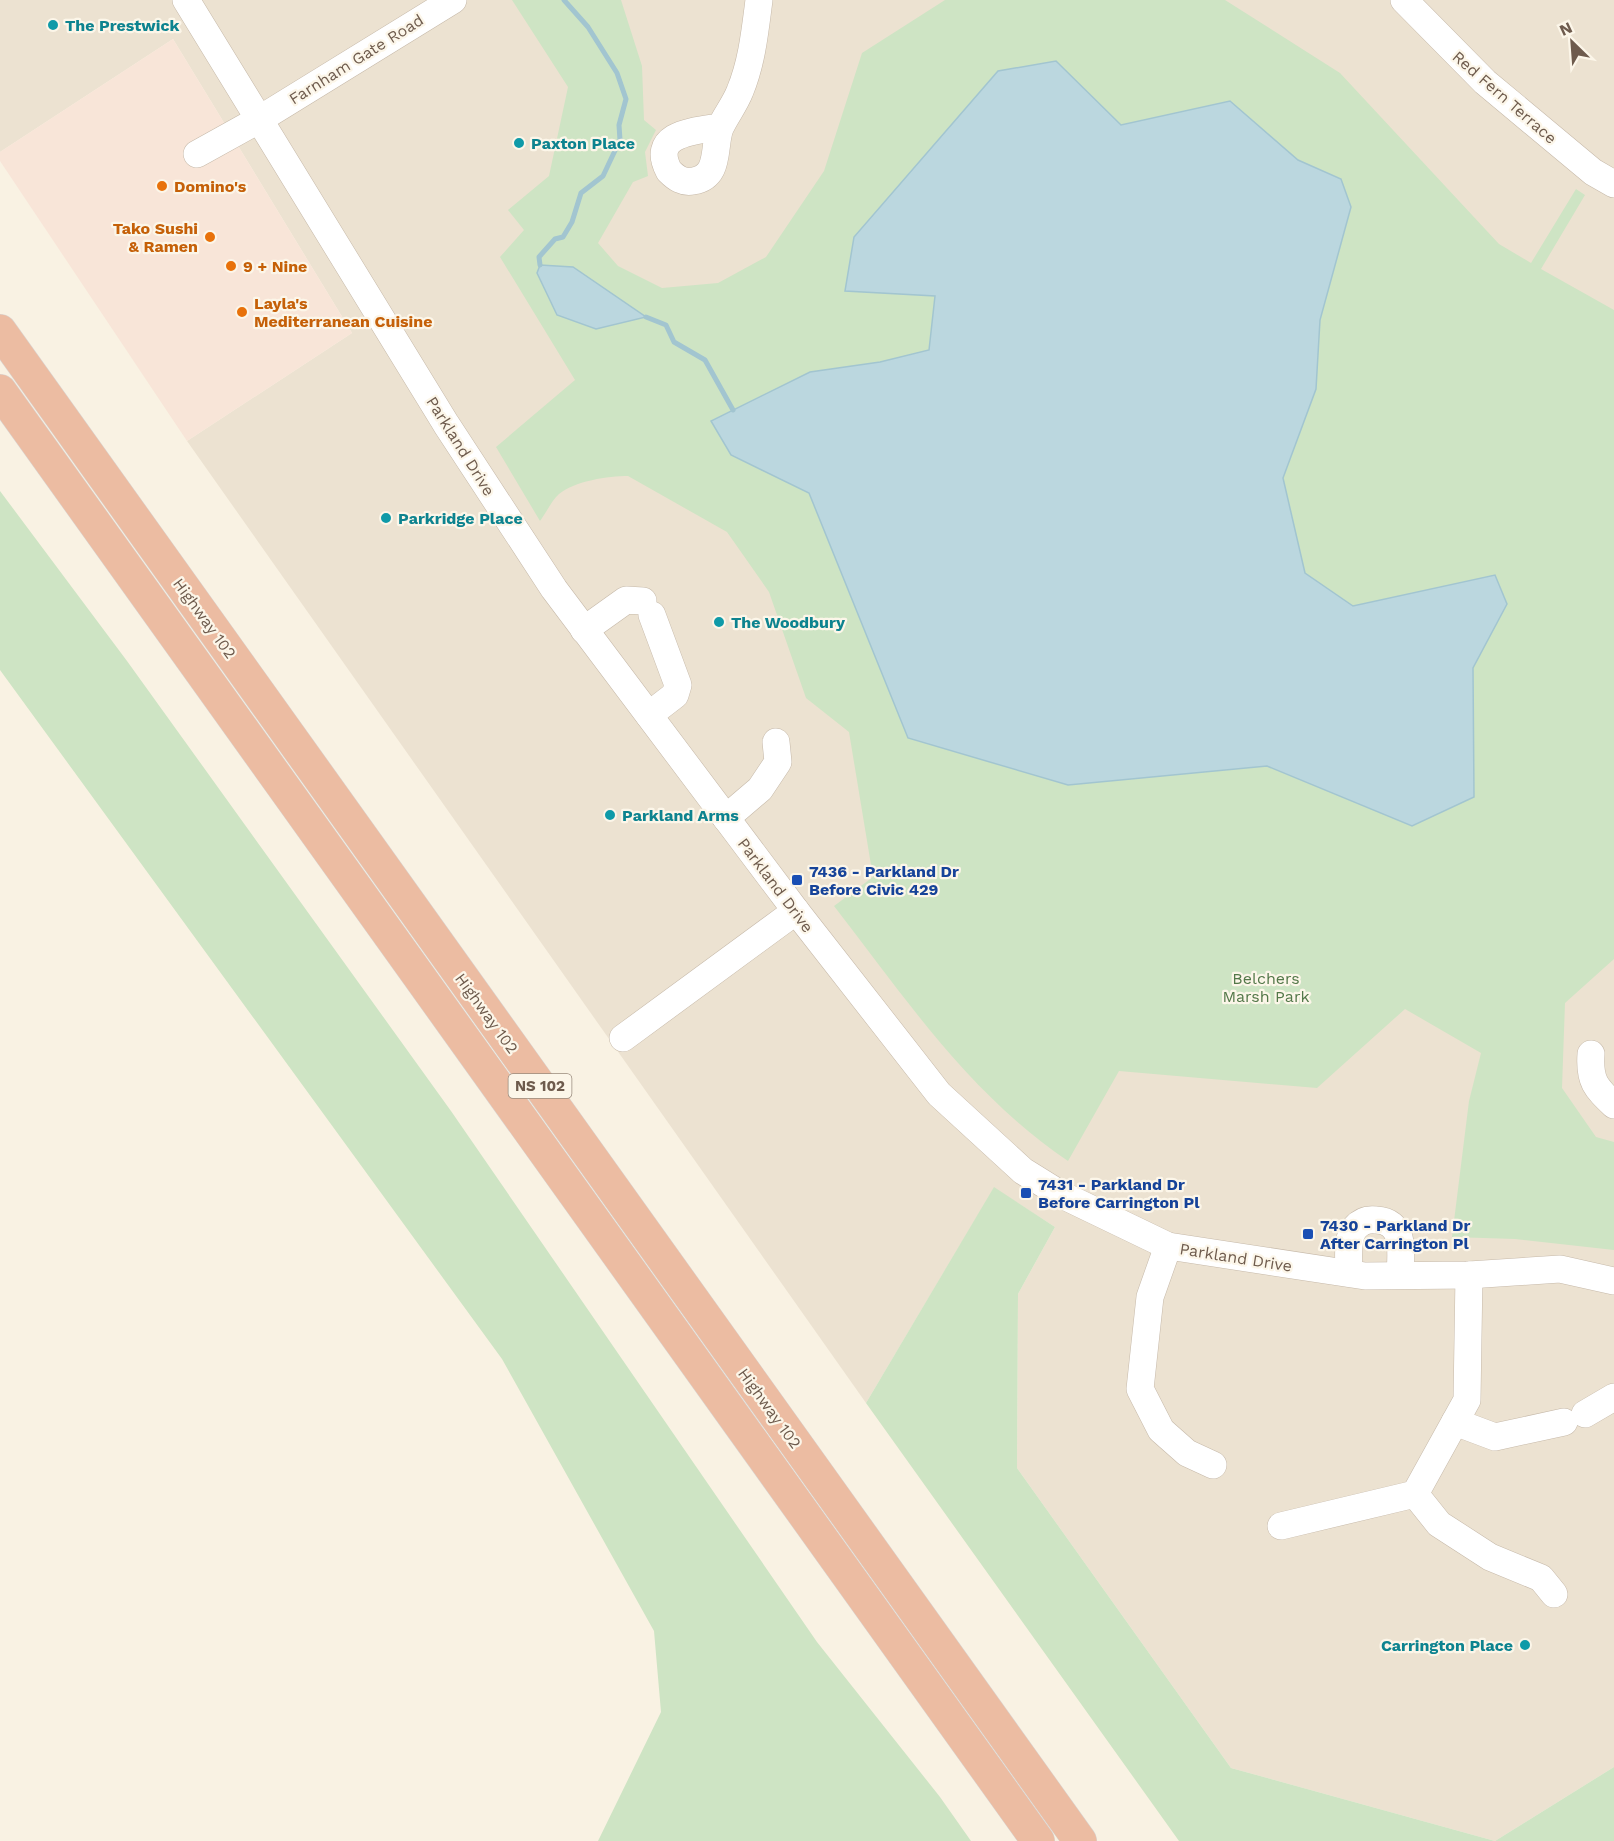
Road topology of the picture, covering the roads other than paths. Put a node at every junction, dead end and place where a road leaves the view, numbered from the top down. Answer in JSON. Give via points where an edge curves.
{"nodes":[{"id":1,"x":186,"y":0,"type":"edge"},
{"id":2,"x":453,"y":0,"type":"edge"},
{"id":3,"x":759,"y":0,"type":"edge"},
{"id":4,"x":1404,"y":0,"type":"edge"},
{"id":5,"x":260,"y":119,"type":"junction"},
{"id":6,"x":720,"y":127,"type":"dead end"},
{"id":7,"x":197,"y":154,"type":"dead end"},
{"id":8,"x":1614,"y":184,"type":"edge"},
{"id":9,"x":0,"y":331,"type":"edge"},
{"id":10,"x":0,"y":391,"type":"edge"},
{"id":11,"x":584,"y":630,"type":"junction"},
{"id":12,"x":649,"y":716,"type":"junction"},
{"id":13,"x":776,"y":742,"type":"dead end"},
{"id":14,"x":726,"y":818,"type":"junction"},
{"id":15,"x":796,"y":911,"type":"junction"},
{"id":16,"x":623,"y":1038,"type":"dead end"},
{"id":17,"x":1590,"y":1054,"type":"dead end"},
{"id":18,"x":1614,"y":1105,"type":"edge"},
{"id":19,"x":1168,"y":1246,"type":"junction"},
{"id":20,"x":1349,"y":1273,"type":"junction"},
{"id":21,"x":1400,"y":1275,"type":"junction"},
{"id":22,"x":1469,"y":1275,"type":"junction"},
{"id":23,"x":1614,"y":1281,"type":"edge"},
{"id":24,"x":1614,"y":1397,"type":"edge"},
{"id":25,"x":1455,"y":1422,"type":"junction"},
{"id":26,"x":1213,"y":1464,"type":"dead end"},
{"id":27,"x":1415,"y":1494,"type":"junction"},
{"id":28,"x":1281,"y":1526,"type":"dead end"},
{"id":29,"x":1554,"y":1594,"type":"dead end"},
{"id":30,"x":1038,"y":1841,"type":"edge"},
{"id":31,"x":1080,"y":1841,"type":"edge"}],
"edges":[{"from":1,"to":5,"type":"street","name":"Parkland Drive"},
{"from":2,"to":5,"type":"street","name":"Farnham Gate Road"},
{"from":3,"to":6,"type":"street","via":[[753,50],[741,90]]},
{"from":4,"to":8,"type":"street","name":"Red Fern Terrace","via":[[1485,82],[1593,172]]},
{"from":5,"to":7,"type":"street","name":"Farnham Gate Road"},
{"from":5,"to":11,"type":"street","name":"Parkland Drive","via":[[447,424]]},
{"from":9,"to":31,"type":"highway","name":"Highway 102","number":"NS 102"},
{"from":10,"to":30,"type":"highway","name":"Highway 102","number":"NS 102"},
{"from":11,"to":12,"type":"street","name":"Parkland Drive"},
{"from":11,"to":12,"type":"street","via":[[626,600],[648,608],[678,686],[675,695]]},
{"from":12,"to":14,"type":"street","name":"Parkland Drive"},
{"from":13,"to":14,"type":"street","via":[[778,762],[760,789]]},
{"from":14,"to":15,"type":"street","name":"Parkland Drive"},
{"from":15,"to":16,"type":"street"},
{"from":15,"to":19,"type":"street","name":"Parkland Drive","via":[[939,1094],[1023,1171],[1060,1194]]},
{"from":17,"to":18,"type":"street","via":[[1595,1087]]},
{"from":19,"to":20,"type":"street","name":"Parkland Drive"},
{"from":19,"to":26,"type":"street","via":[[1150,1297],[1140,1389],[1161,1430],[1187,1453]]},
{"from":20,"to":21,"type":"street","name":"Parkland Drive"},
{"from":20,"to":21,"type":"street","via":[[1354,1228],[1368,1219],[1385,1220],[1397,1230],[1402,1248]]},
{"from":21,"to":22,"type":"street","name":"Parkland Drive"},
{"from":22,"to":23,"type":"street","name":"Parkland Drive","via":[[1560,1269]]},
{"from":22,"to":25,"type":"street","via":[[1467,1400]]},
{"from":24,"to":25,"type":"street","via":[[1575,1418],[1494,1437]]},
{"from":25,"to":27,"type":"street"},
{"from":27,"to":28,"type":"street"},
{"from":27,"to":29,"type":"street","via":[[1439,1524],[1490,1557],[1541,1578]]}]}
